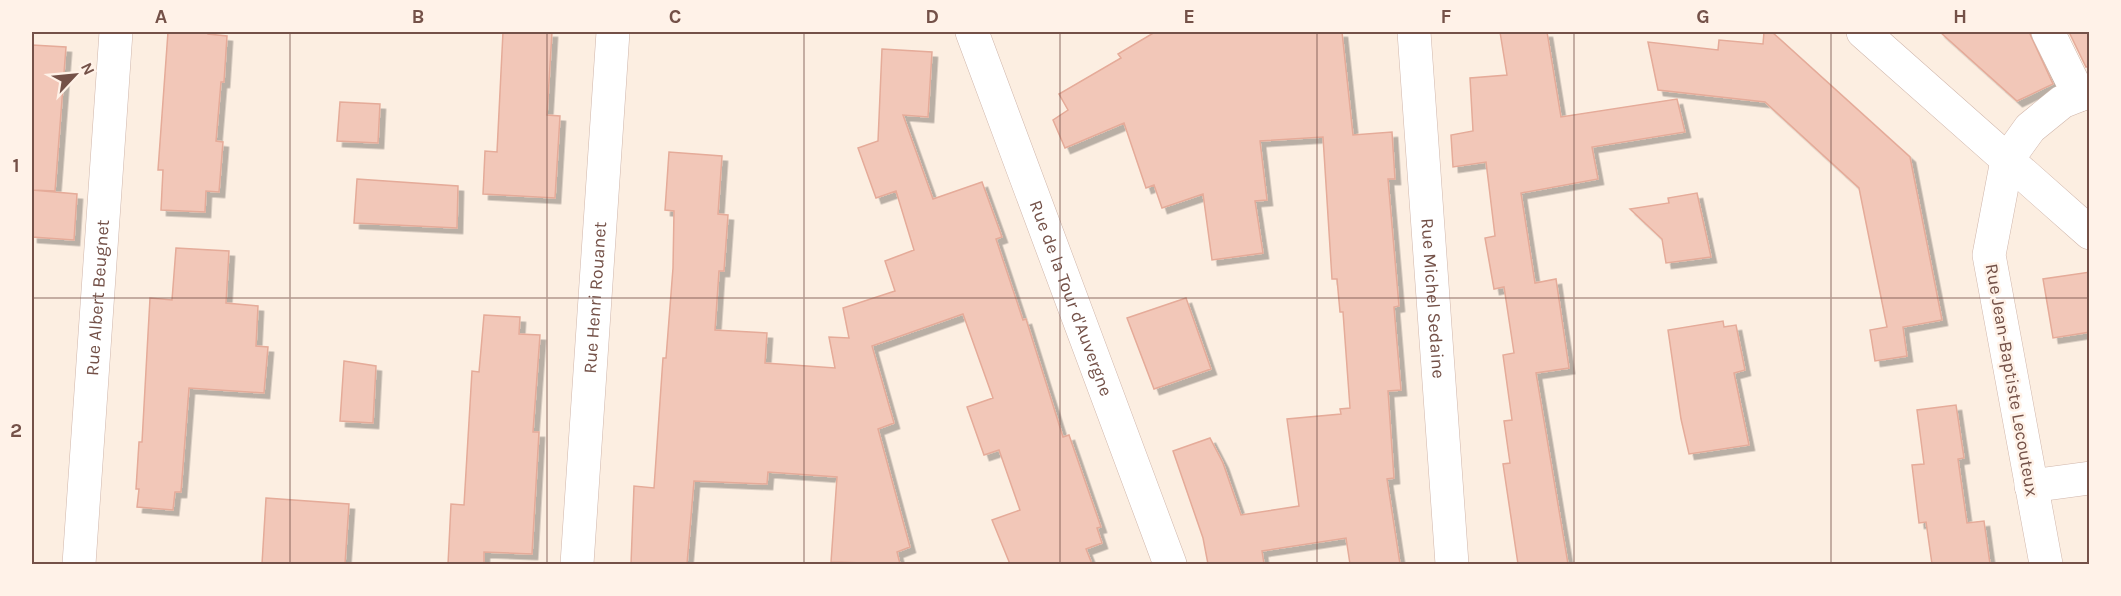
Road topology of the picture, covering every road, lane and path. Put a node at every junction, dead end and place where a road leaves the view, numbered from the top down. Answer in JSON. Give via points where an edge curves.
{"nodes":[{"id":1,"x":116,"y":32,"type":"edge"},
{"id":2,"x":613,"y":32,"type":"edge"},
{"id":3,"x":972,"y":32,"type":"edge"},
{"id":4,"x":1414,"y":32,"type":"edge"},
{"id":5,"x":1863,"y":32,"type":"edge"},
{"id":6,"x":2048,"y":32,"type":"edge"},
{"id":7,"x":2084,"y":93,"type":"edge"},
{"id":8,"x":2007,"y":160,"type":"junction"},
{"id":9,"x":2090,"y":233,"type":"edge"},
{"id":10,"x":2090,"y":478,"type":"edge"},
{"id":11,"x":2031,"y":486,"type":"junction"},
{"id":12,"x":79,"y":564,"type":"edge"},
{"id":13,"x":577,"y":564,"type":"edge"},
{"id":14,"x":1170,"y":564,"type":"edge"},
{"id":15,"x":1452,"y":564,"type":"edge"},
{"id":16,"x":2046,"y":564,"type":"edge"}],
"edges":[{"from":1,"to":12,"type":"street","name":"Rue Albert Beugnet"},
{"from":2,"to":13,"type":"street","name":"Rue Henri Rouanet"},
{"from":3,"to":14,"type":"street","name":"Rue de la Tour d'Auvergne"},
{"from":4,"to":15,"type":"street","name":"Rue Michel Sedaine"},
{"from":5,"to":8,"type":"street"},
{"from":6,"to":7,"type":"street"},
{"from":7,"to":8,"type":"street","via":[[2062,102],[2030,128]]},
{"from":8,"to":9,"type":"street"},
{"from":8,"to":11,"type":"street","name":"Rue Jean-Baptiste Lecouteux","via":[[1989,255]]},
{"from":10,"to":11,"type":"street"},
{"from":11,"to":16,"type":"street","name":"Rue Jean-Baptiste Lecouteux"}]}
